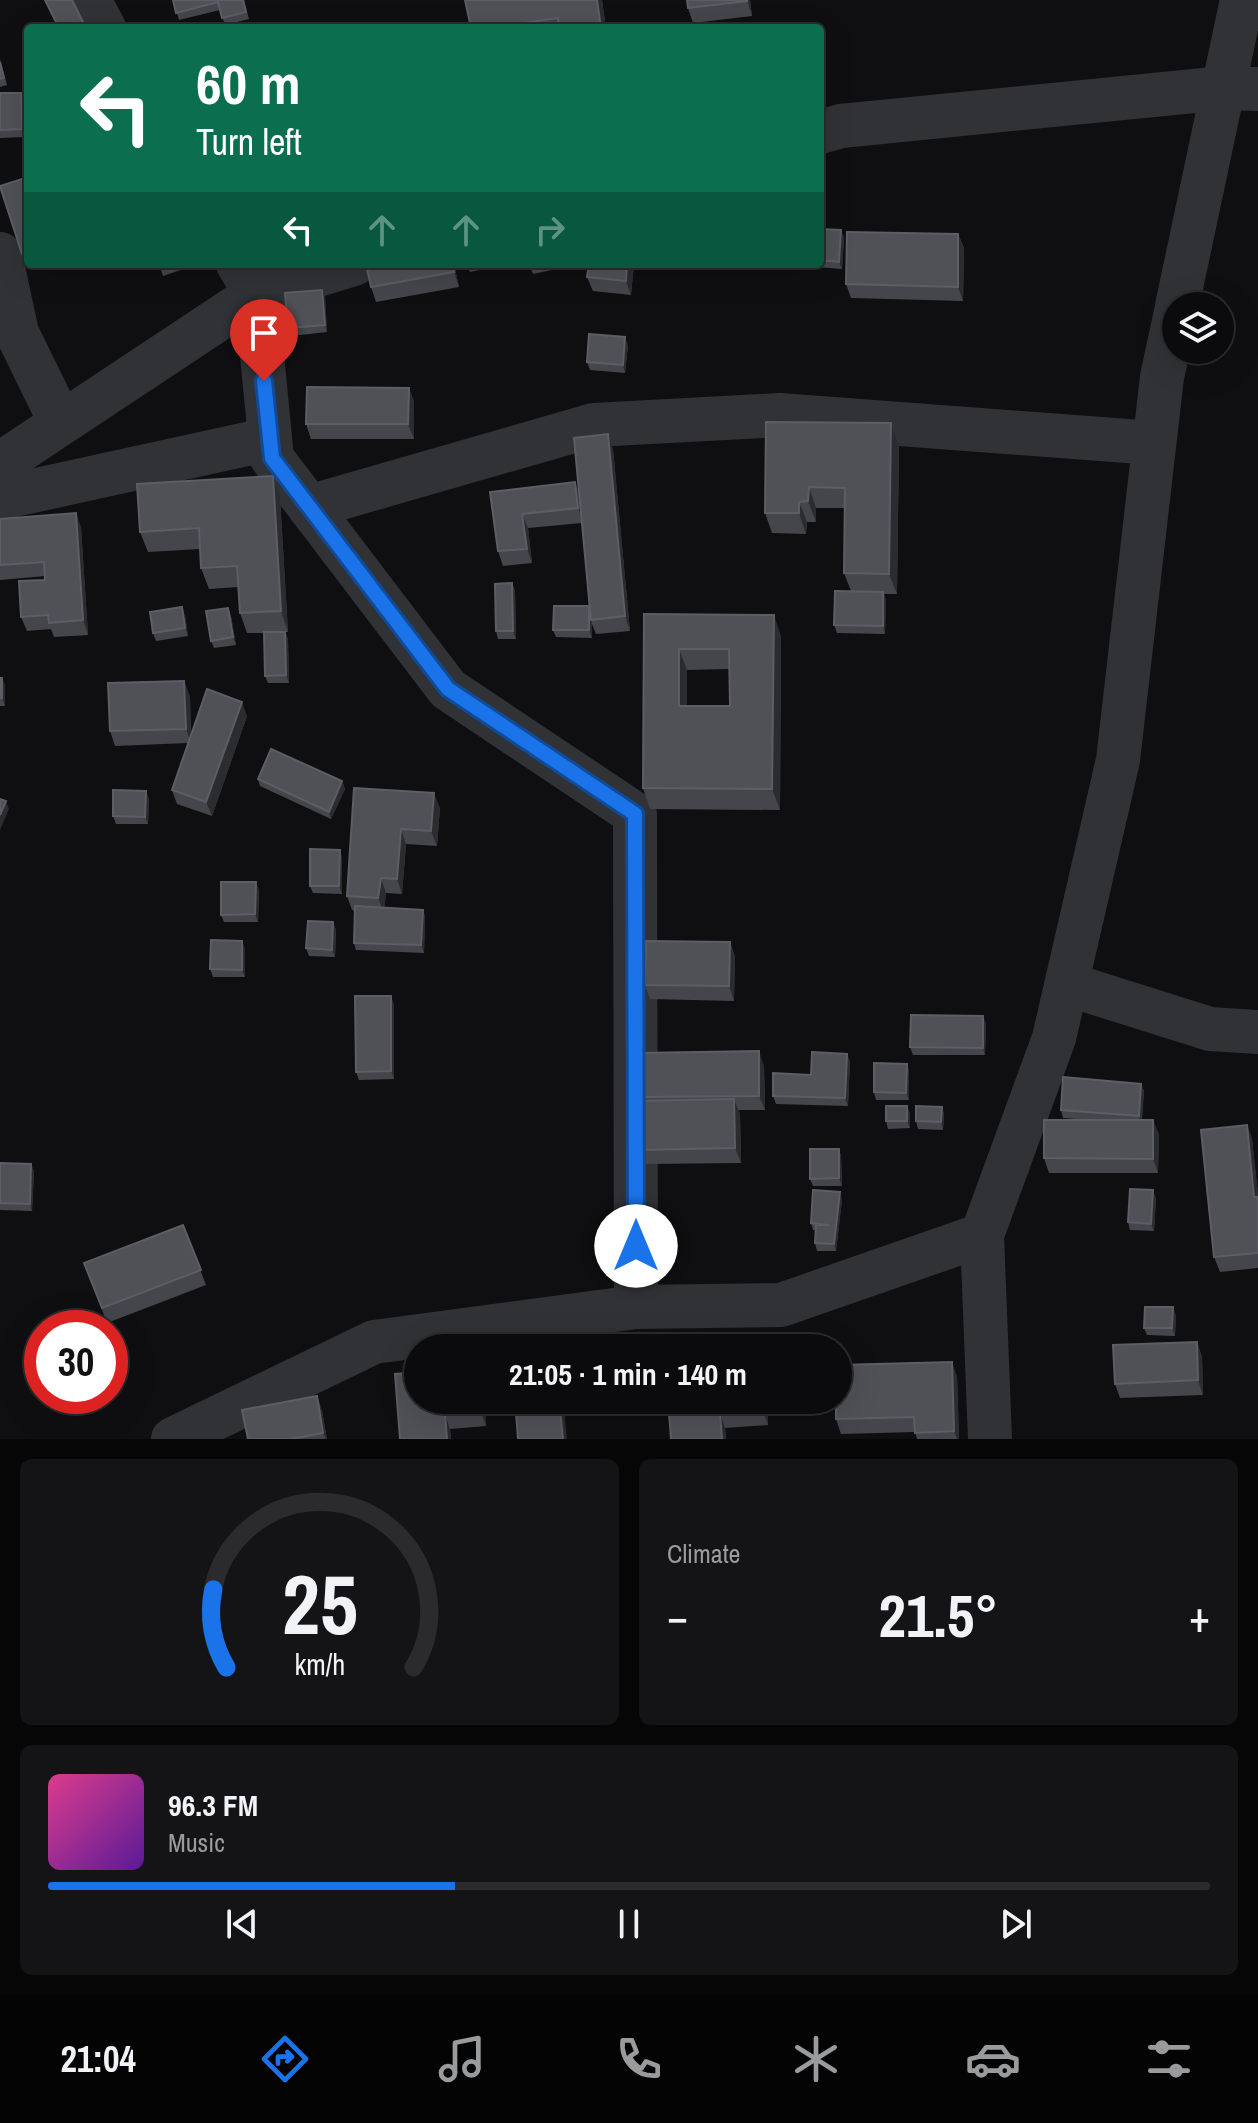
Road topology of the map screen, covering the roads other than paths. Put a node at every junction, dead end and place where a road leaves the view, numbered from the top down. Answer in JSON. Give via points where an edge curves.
{"nodes":[{"id":1,"x":89,"y":0,"type":"edge"},
{"id":2,"x":1242,"y":0,"type":"edge"},
{"id":3,"x":102,"y":24,"type":"edge"},
{"id":4,"x":1241,"y":88,"type":"edge"},
{"id":5,"x":824,"y":131,"type":"edge"},
{"id":6,"x":0,"y":254,"type":"edge"},
{"id":7,"x":325,"y":268,"type":"edge"},
{"id":8,"x":247,"y":279,"type":"edge"},
{"id":9,"x":1182,"y":292,"type":"edge"},
{"id":10,"x":1165,"y":364,"type":"edge"},
{"id":11,"x":61,"y":423,"type":"junction"},
{"id":12,"x":270,"y":439,"type":"junction"},
{"id":13,"x":1154,"y":443,"type":"junction"},
{"id":14,"x":0,"y":464,"type":"edge"},
{"id":15,"x":0,"y":498,"type":"edge"},
{"id":16,"x":309,"y":507,"type":"junction"},
{"id":17,"x":1067,"y":984,"type":"junction"},
{"id":18,"x":1258,"y":1032,"type":"edge"},
{"id":19,"x":982,"y":1235,"type":"junction"},
{"id":20,"x":636,"y":1307,"type":"junction"},
{"id":21,"x":173,"y":1439,"type":"edge"},
{"id":22,"x":990,"y":1439,"type":"edge"}],
"edges":[{"from":1,"to":3,"type":"street"},
{"from":2,"to":4,"type":"street"},
{"from":4,"to":5,"type":"street"},
{"from":4,"to":9,"type":"street"},
{"from":6,"to":11,"type":"street","via":[[17,333]]},
{"from":7,"to":8,"type":"street"},
{"from":8,"to":11,"type":"street"},
{"from":8,"to":12,"type":"street"},
{"from":10,"to":13,"type":"street"},
{"from":11,"to":14,"type":"street"},
{"from":12,"to":15,"type":"street"},
{"from":12,"to":16,"type":"street","via":[[272,458]]},
{"from":13,"to":16,"type":"street","via":[[780,415],[594,425]]},
{"from":13,"to":17,"type":"street","via":[[1118,760]]},
{"from":16,"to":20,"type":"street","via":[[448,689],[635,814]]},
{"from":17,"to":18,"type":"street","via":[[1210,1029]]},
{"from":17,"to":19,"type":"street","via":[[1054,1038]]},
{"from":19,"to":20,"type":"street","via":[[781,1305]]},
{"from":19,"to":22,"type":"street"},
{"from":20,"to":21,"type":"street","via":[[374,1342]]}]}
